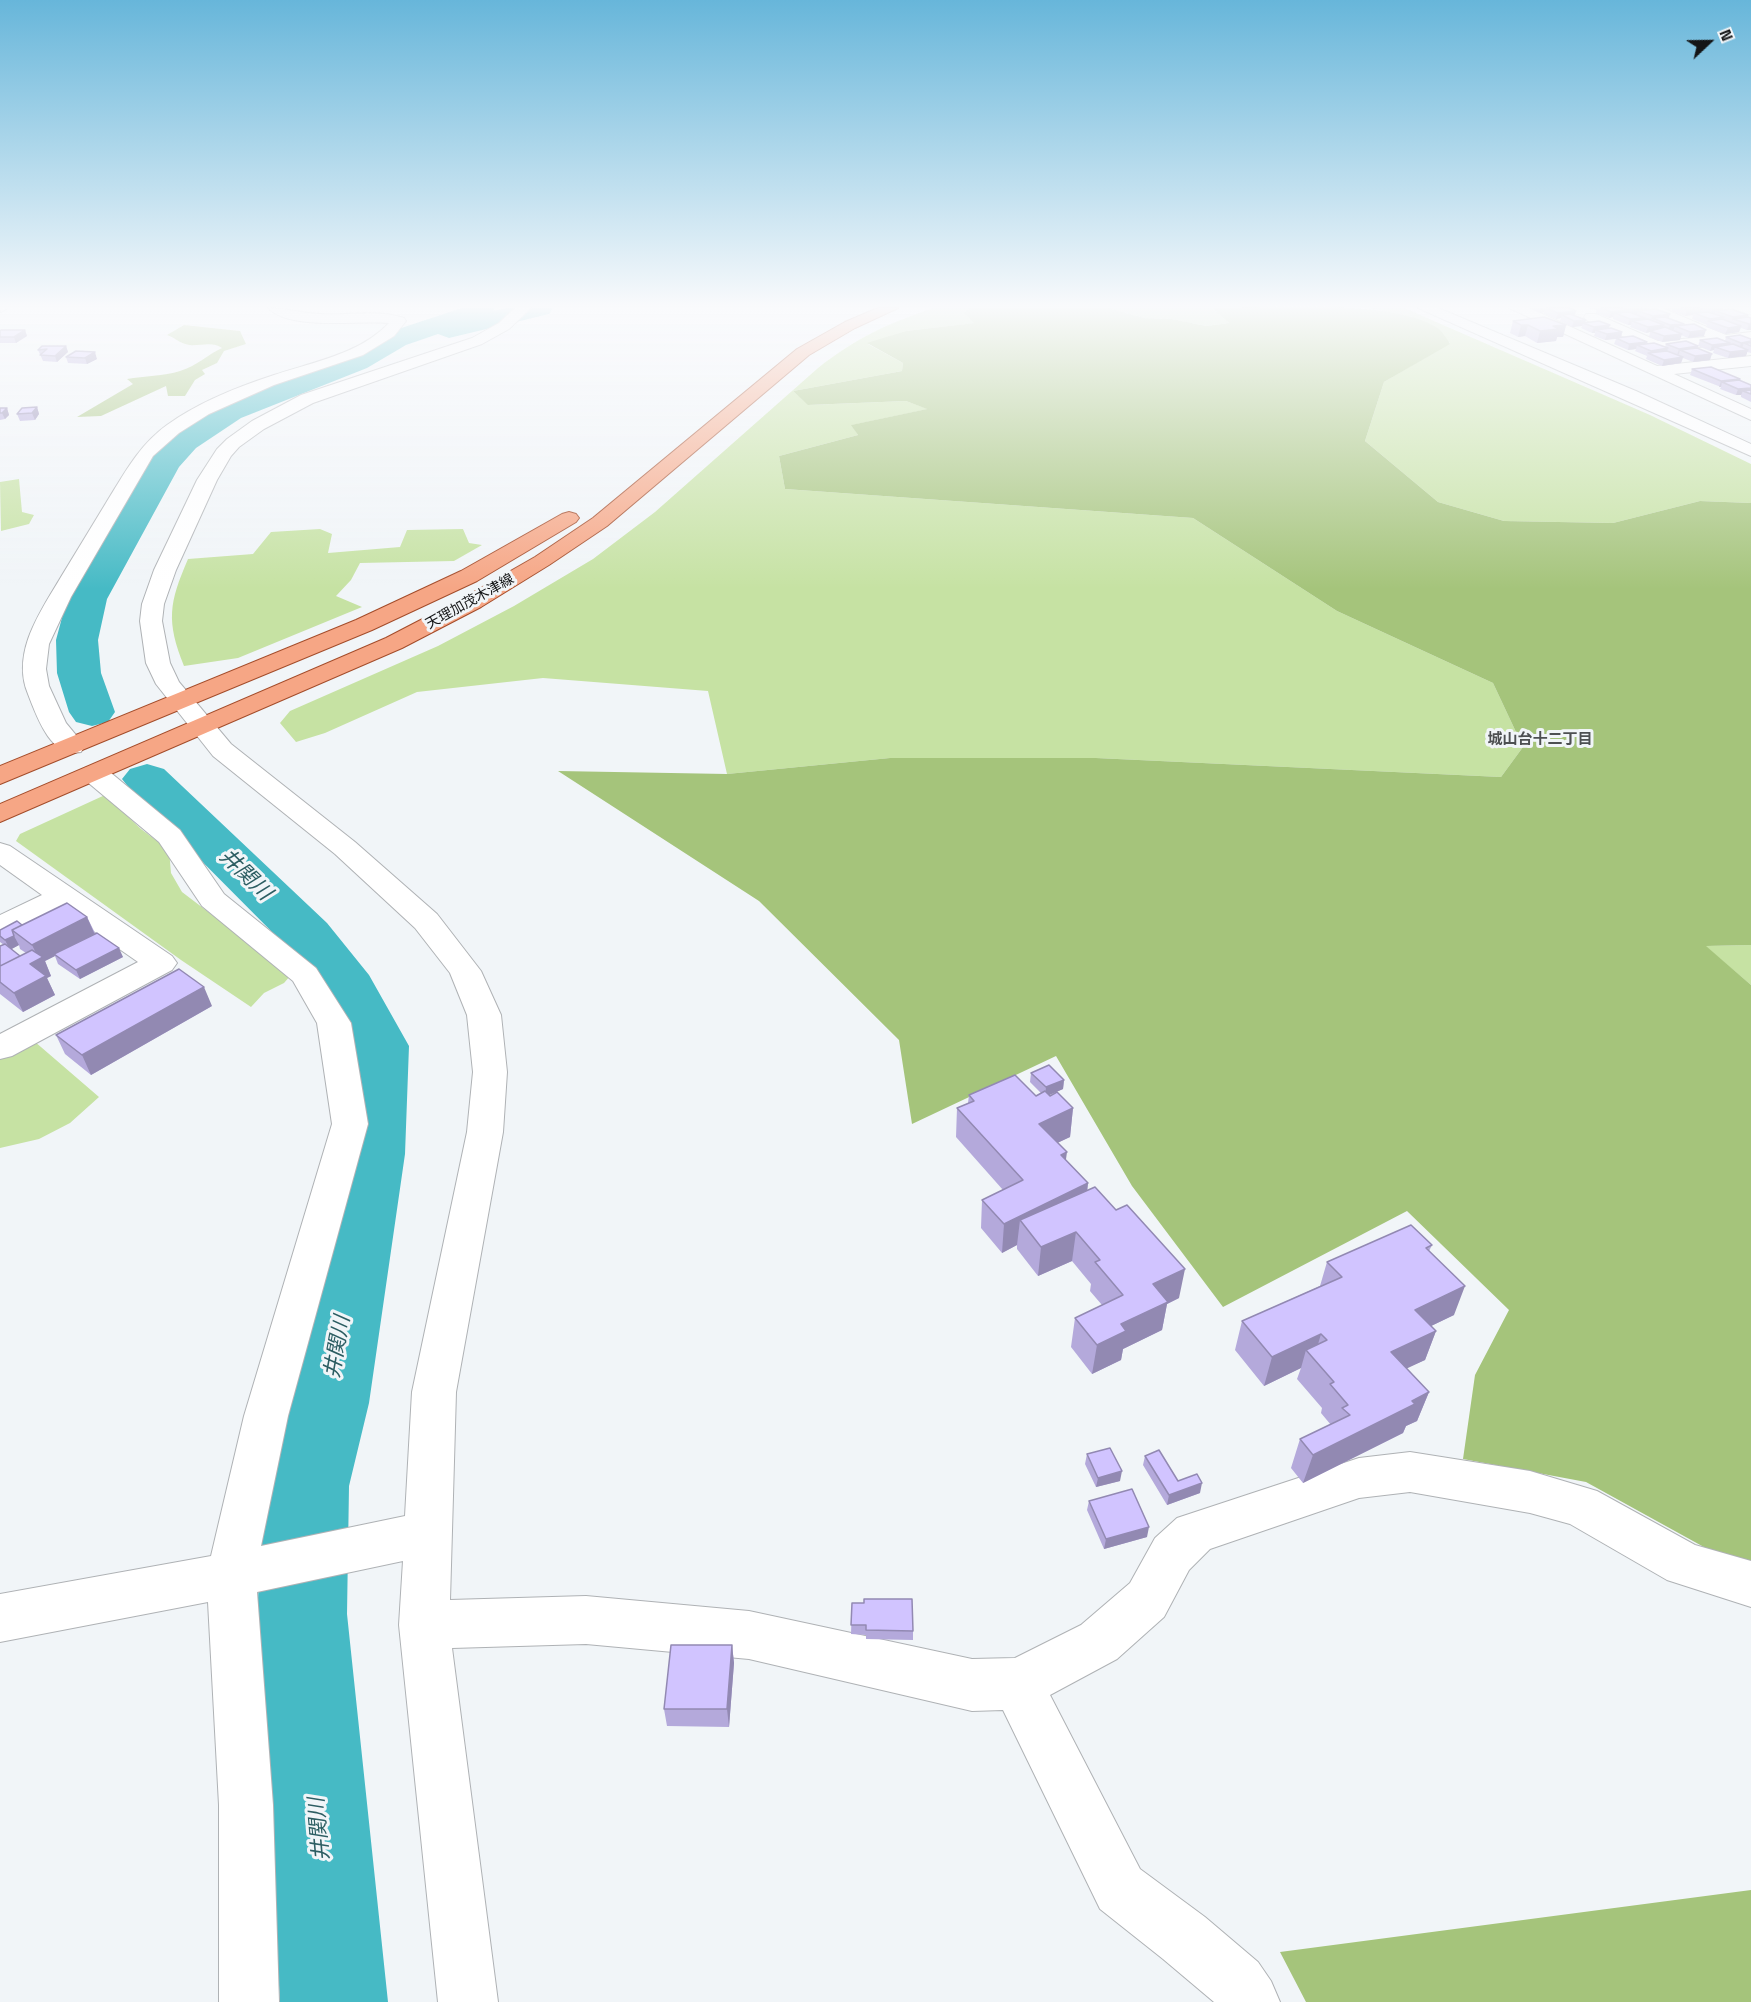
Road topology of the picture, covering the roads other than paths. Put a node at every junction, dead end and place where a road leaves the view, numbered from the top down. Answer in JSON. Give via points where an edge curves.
{"nodes":[{"id":1,"x":223,"y":401,"type":"edge"},
{"id":2,"x":302,"y":401,"type":"edge"},
{"id":3,"x":717,"y":401,"type":"edge"},
{"id":4,"x":744,"y":401,"type":"edge"},
{"id":5,"x":1644,"y":401,"type":"edge"},
{"id":6,"x":1721,"y":401,"type":"edge"},
{"id":7,"x":1751,"y":415,"type":"edge"},
{"id":8,"x":1751,"y":451,"type":"edge"},
{"id":9,"x":624,"y":476,"type":"dead end"},
{"id":10,"x":588,"y":503,"type":"dead end"},
{"id":11,"x":182,"y":700,"type":"junction"},
{"id":12,"x":203,"y":726,"type":"junction"},
{"id":13,"x":84,"y":760,"type":"junction"},
{"id":14,"x":0,"y":776,"type":"edge"},
{"id":15,"x":0,"y":814,"type":"edge"},
{"id":16,"x":0,"y":852,"type":"edge"},
{"id":17,"x":64,"y":896,"type":"junction"},
{"id":18,"x":0,"y":927,"type":"edge"},
{"id":19,"x":0,"y":1048,"type":"edge"},
{"id":20,"x":426,"y":1534,"type":"junction"},
{"id":21,"x":231,"y":1575,"type":"junction"},
{"id":22,"x":1751,"y":1584,"type":"edge"},
{"id":23,"x":0,"y":1618,"type":"edge"},
{"id":24,"x":424,"y":1625,"type":"junction"},
{"id":25,"x":1018,"y":1684,"type":"junction"},
{"id":26,"x":249,"y":2002,"type":"edge"},
{"id":27,"x":468,"y":2002,"type":"edge"},
{"id":28,"x":1250,"y":2002,"type":"edge"}],
"edges":[{"from":1,"to":13,"type":"street","via":[[165,435],[140,462],[43,629],[34,669],[40,694],[54,726]]},
{"from":2,"to":11,"type":"street","via":[[258,425],[223,453],[165,570],[153,604],[153,642],[168,684]]},
{"from":3,"to":9,"type":"main road"},
{"from":4,"to":12,"type":"main road","name":"天理加茂木津線","via":[[600,522],[542,561],[394,643]]},
{"from":5,"to":8,"type":"street"},
{"from":6,"to":7,"type":"street"},
{"from":10,"to":11,"type":"main road","name":"天理加茂木津線","via":[[534,539],[434,594]]},
{"from":11,"to":12,"type":"street"},
{"from":11,"to":13,"type":"main road","name":"天理加茂木津線"},
{"from":12,"to":13,"type":"main road","name":"天理加茂木津線"},
{"from":12,"to":20,"type":"street","via":[[222,750],[345,848],[426,921],[465,971],[484,1016],[490,1072],[485,1132],[434,1392]]},
{"from":13,"to":14,"type":"main road","name":"天理加茂木津線"},
{"from":13,"to":15,"type":"main road","name":"天理加茂木津線"},
{"from":13,"to":21,"type":"street","via":[[170,836],[213,900],[305,975],[334,1023],[350,1124],[266,1416]]},
{"from":16,"to":17,"type":"street"},
{"from":17,"to":18,"type":"street"},
{"from":17,"to":19,"type":"street","via":[[161,963]]},
{"from":20,"to":21,"type":"street"},
{"from":20,"to":24,"type":"street"},
{"from":21,"to":23,"type":"street"},
{"from":21,"to":26,"type":"street","via":[[246,1805]]},
{"from":22,"to":25,"type":"street","via":[[1684,1564],[1581,1506],[1410,1472],[1359,1478],[1194,1533],[1172,1554],[1147,1600],[1099,1642]]},
{"from":24,"to":25,"type":"street","via":[[586,1620],[737,1634],[972,1685]]},
{"from":24,"to":27,"type":"street"},
{"from":25,"to":28,"type":"street","via":[[1120,1889],[1237,1983]]}]}
